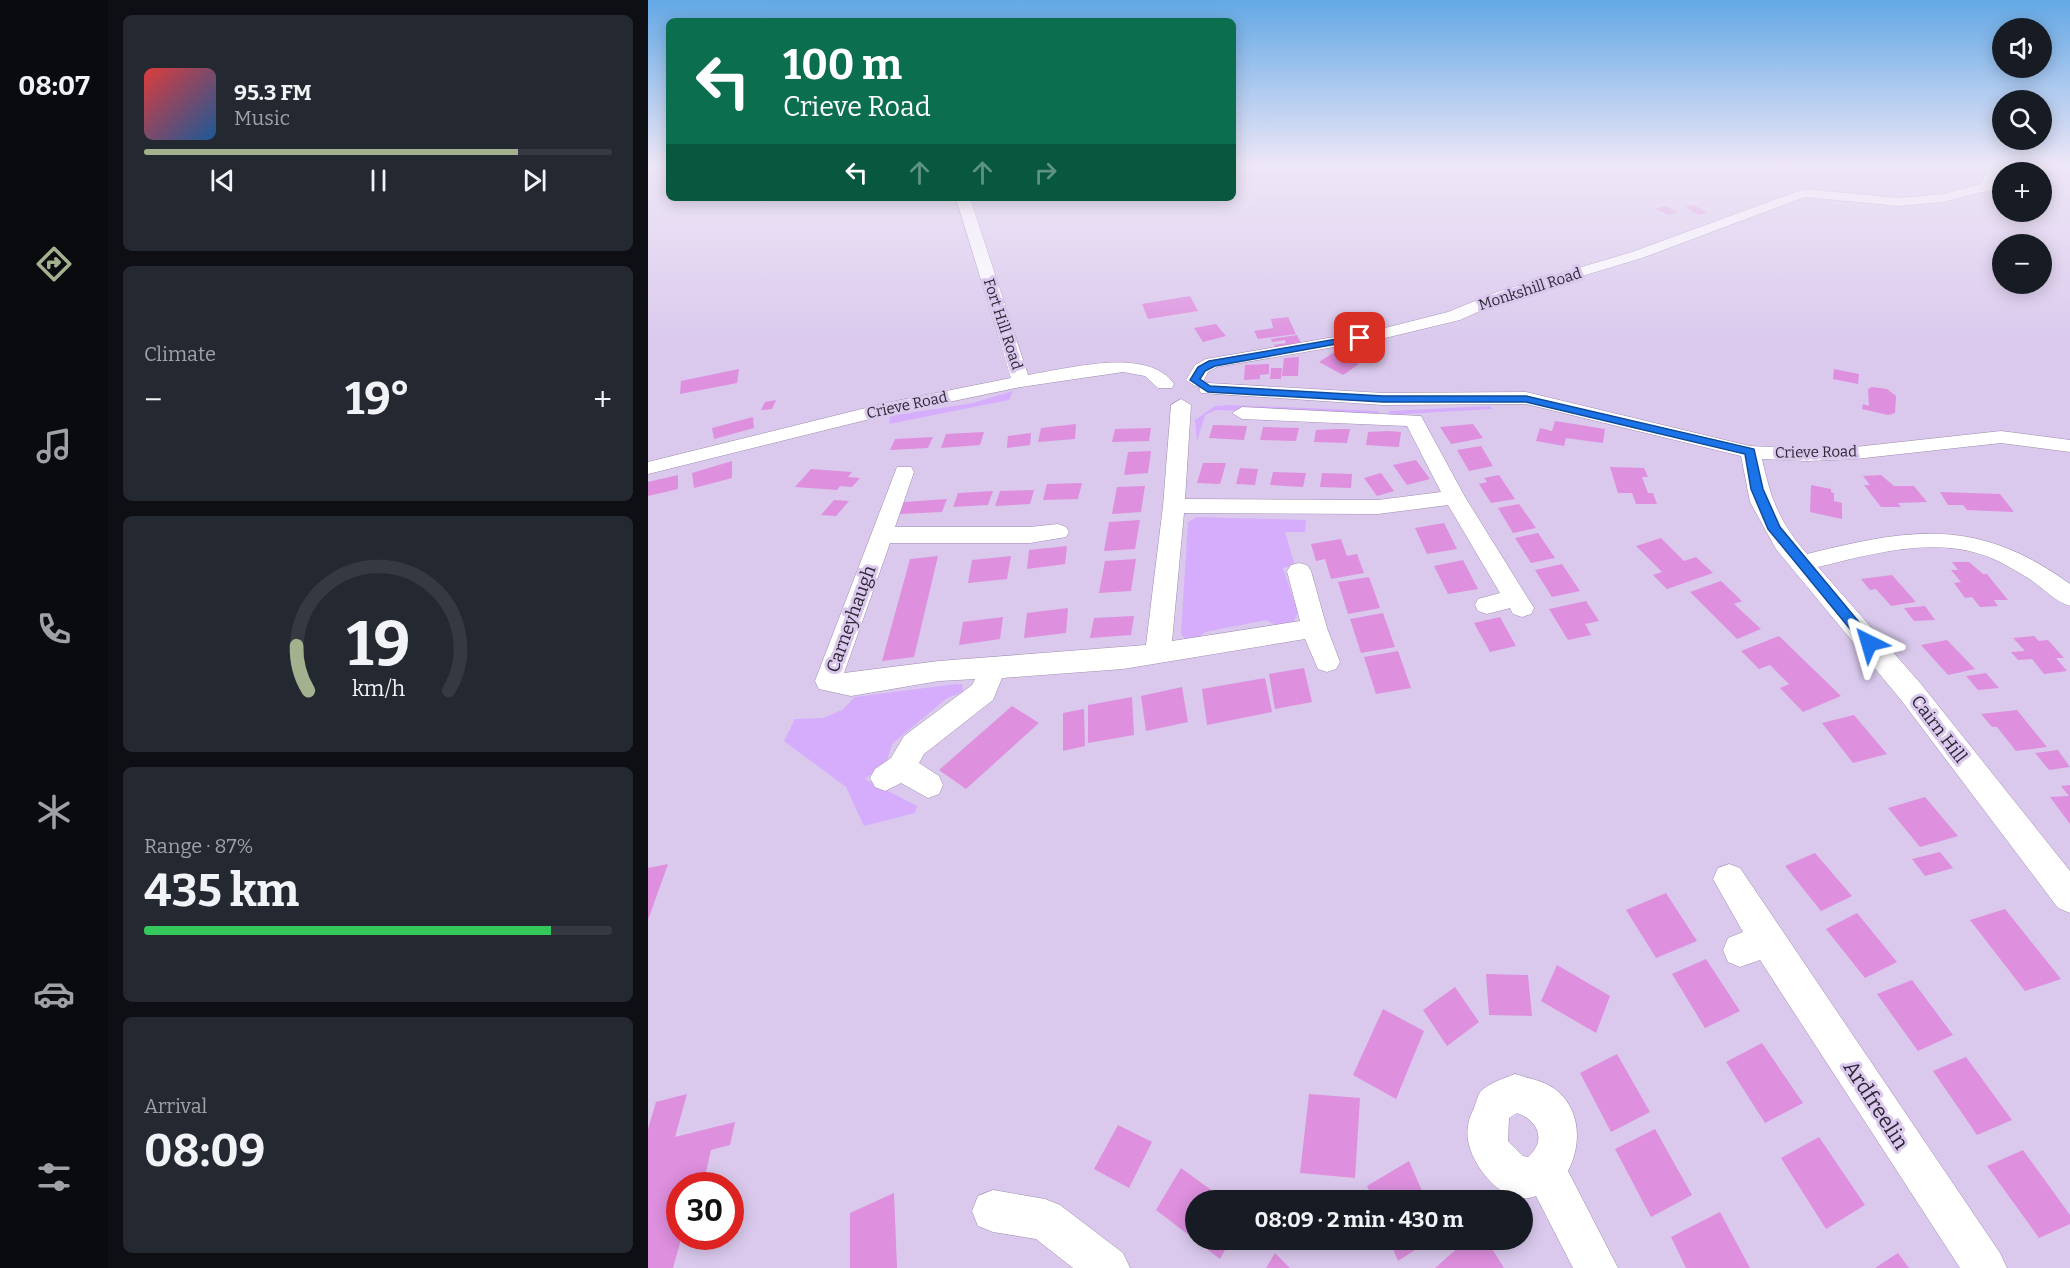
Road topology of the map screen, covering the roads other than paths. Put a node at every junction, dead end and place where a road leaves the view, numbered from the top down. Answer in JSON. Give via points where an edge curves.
{"nodes":[{"id":1,"x":972,"y":226,"type":"edge"},
{"id":2,"x":1716,"y":226,"type":"edge"},
{"id":3,"x":1021,"y":381,"type":"junction"},
{"id":4,"x":1165,"y":384,"type":"junction"},
{"id":5,"x":1201,"y":384,"type":"junction"},
{"id":6,"x":1181,"y":405,"type":"junction"},
{"id":7,"x":1242,"y":413,"type":"dead end"},
{"id":8,"x":2070,"y":446,"type":"edge"},
{"id":9,"x":1750,"y":452,"type":"junction"},
{"id":10,"x":648,"y":468,"type":"edge"},
{"id":11,"x":904,"y":472,"type":"dead end"},
{"id":12,"x":1454,"y":496,"type":"junction"},
{"id":13,"x":1174,"y":506,"type":"junction"},
{"id":14,"x":1058,"y":532,"type":"dead end"},
{"id":15,"x":881,"y":535,"type":"junction"},
{"id":16,"x":1803,"y":563,"type":"junction"},
{"id":17,"x":1299,"y":571,"type":"dead end"},
{"id":18,"x":2070,"y":597,"type":"edge"},
{"id":19,"x":1487,"y":605,"type":"dead end"},
{"id":20,"x":1314,"y":628,"type":"junction"},
{"id":21,"x":1158,"y":654,"type":"junction"},
{"id":22,"x":1327,"y":662,"type":"dead end"},
{"id":23,"x":993,"y":668,"type":"junction"},
{"id":24,"x":928,"y":785,"type":"dead end"},
{"id":25,"x":1729,"y":879,"type":"dead end"},
{"id":26,"x":2070,"y":897,"type":"edge"},
{"id":27,"x":1546,"y":1172,"type":"dead end"},
{"id":28,"x":993,"y":1211,"type":"dead end"},
{"id":29,"x":1108,"y":1268,"type":"edge"},
{"id":30,"x":1596,"y":1268,"type":"edge"},
{"id":31,"x":1985,"y":1268,"type":"edge"}],
"edges":[{"from":1,"to":3,"type":"street","name":"Fort Hill Road"},
{"from":2,"to":5,"type":"street","name":"Monkshill Road","via":[[1637,255],[1503,295],[1454,316],[1382,334],[1212,363],[1202,369]]},
{"from":3,"to":4,"type":"street","name":"Crieve Road","via":[[1123,367],[1151,372]]},
{"from":3,"to":10,"type":"street","name":"Crieve Road","via":[[886,409]]},
{"from":4,"to":5,"type":"street","name":"Crieve Road","via":[[1180,379]]},
{"from":4,"to":6,"type":"street","via":[[1158,397],[1167,404]]},
{"from":5,"to":6,"type":"street","via":[[1197,401]]},
{"from":5,"to":9,"type":"street","name":"Crieve Road","via":[[1383,399],[1526,399]]},
{"from":6,"to":13,"type":"street"},
{"from":7,"to":12,"type":"street","via":[[1414,420]]},
{"from":8,"to":9,"type":"street","name":"Crieve Road","via":[[2001,436],[1855,453]]},
{"from":9,"to":16,"type":"street","name":"Cairn Hill","via":[[1767,516]]},
{"from":11,"to":15,"type":"street","name":"Carneyhaugh"},
{"from":12,"to":13,"type":"street","via":[[1378,507]]},
{"from":12,"to":19,"type":"street","via":[[1519,603]]},
{"from":13,"to":21,"type":"street"},
{"from":14,"to":15,"type":"street","via":[[1033,525]]},
{"from":15,"to":23,"type":"street","name":"Carneyhaugh","via":[[828,681],[851,684],[939,671]]},
{"from":16,"to":18,"type":"street","via":[[1908,540],[1954,540],[1979,545],[2021,562]]},
{"from":16,"to":26,"type":"street","name":"Cairn Hill","via":[[1911,692]]},
{"from":17,"to":20,"type":"street"},
{"from":20,"to":21,"type":"street"},
{"from":20,"to":22,"type":"street"},
{"from":21,"to":23,"type":"street"},
{"from":23,"to":24,"type":"street","via":[[983,692],[914,745],[893,773]]},
{"from":25,"to":31,"type":"street","name":"Ardfreelin","via":[[1754,945]]},
{"from":27,"to":30,"type":"street"},
{"from":28,"to":29,"type":"street","via":[[1045,1220]]}]}
